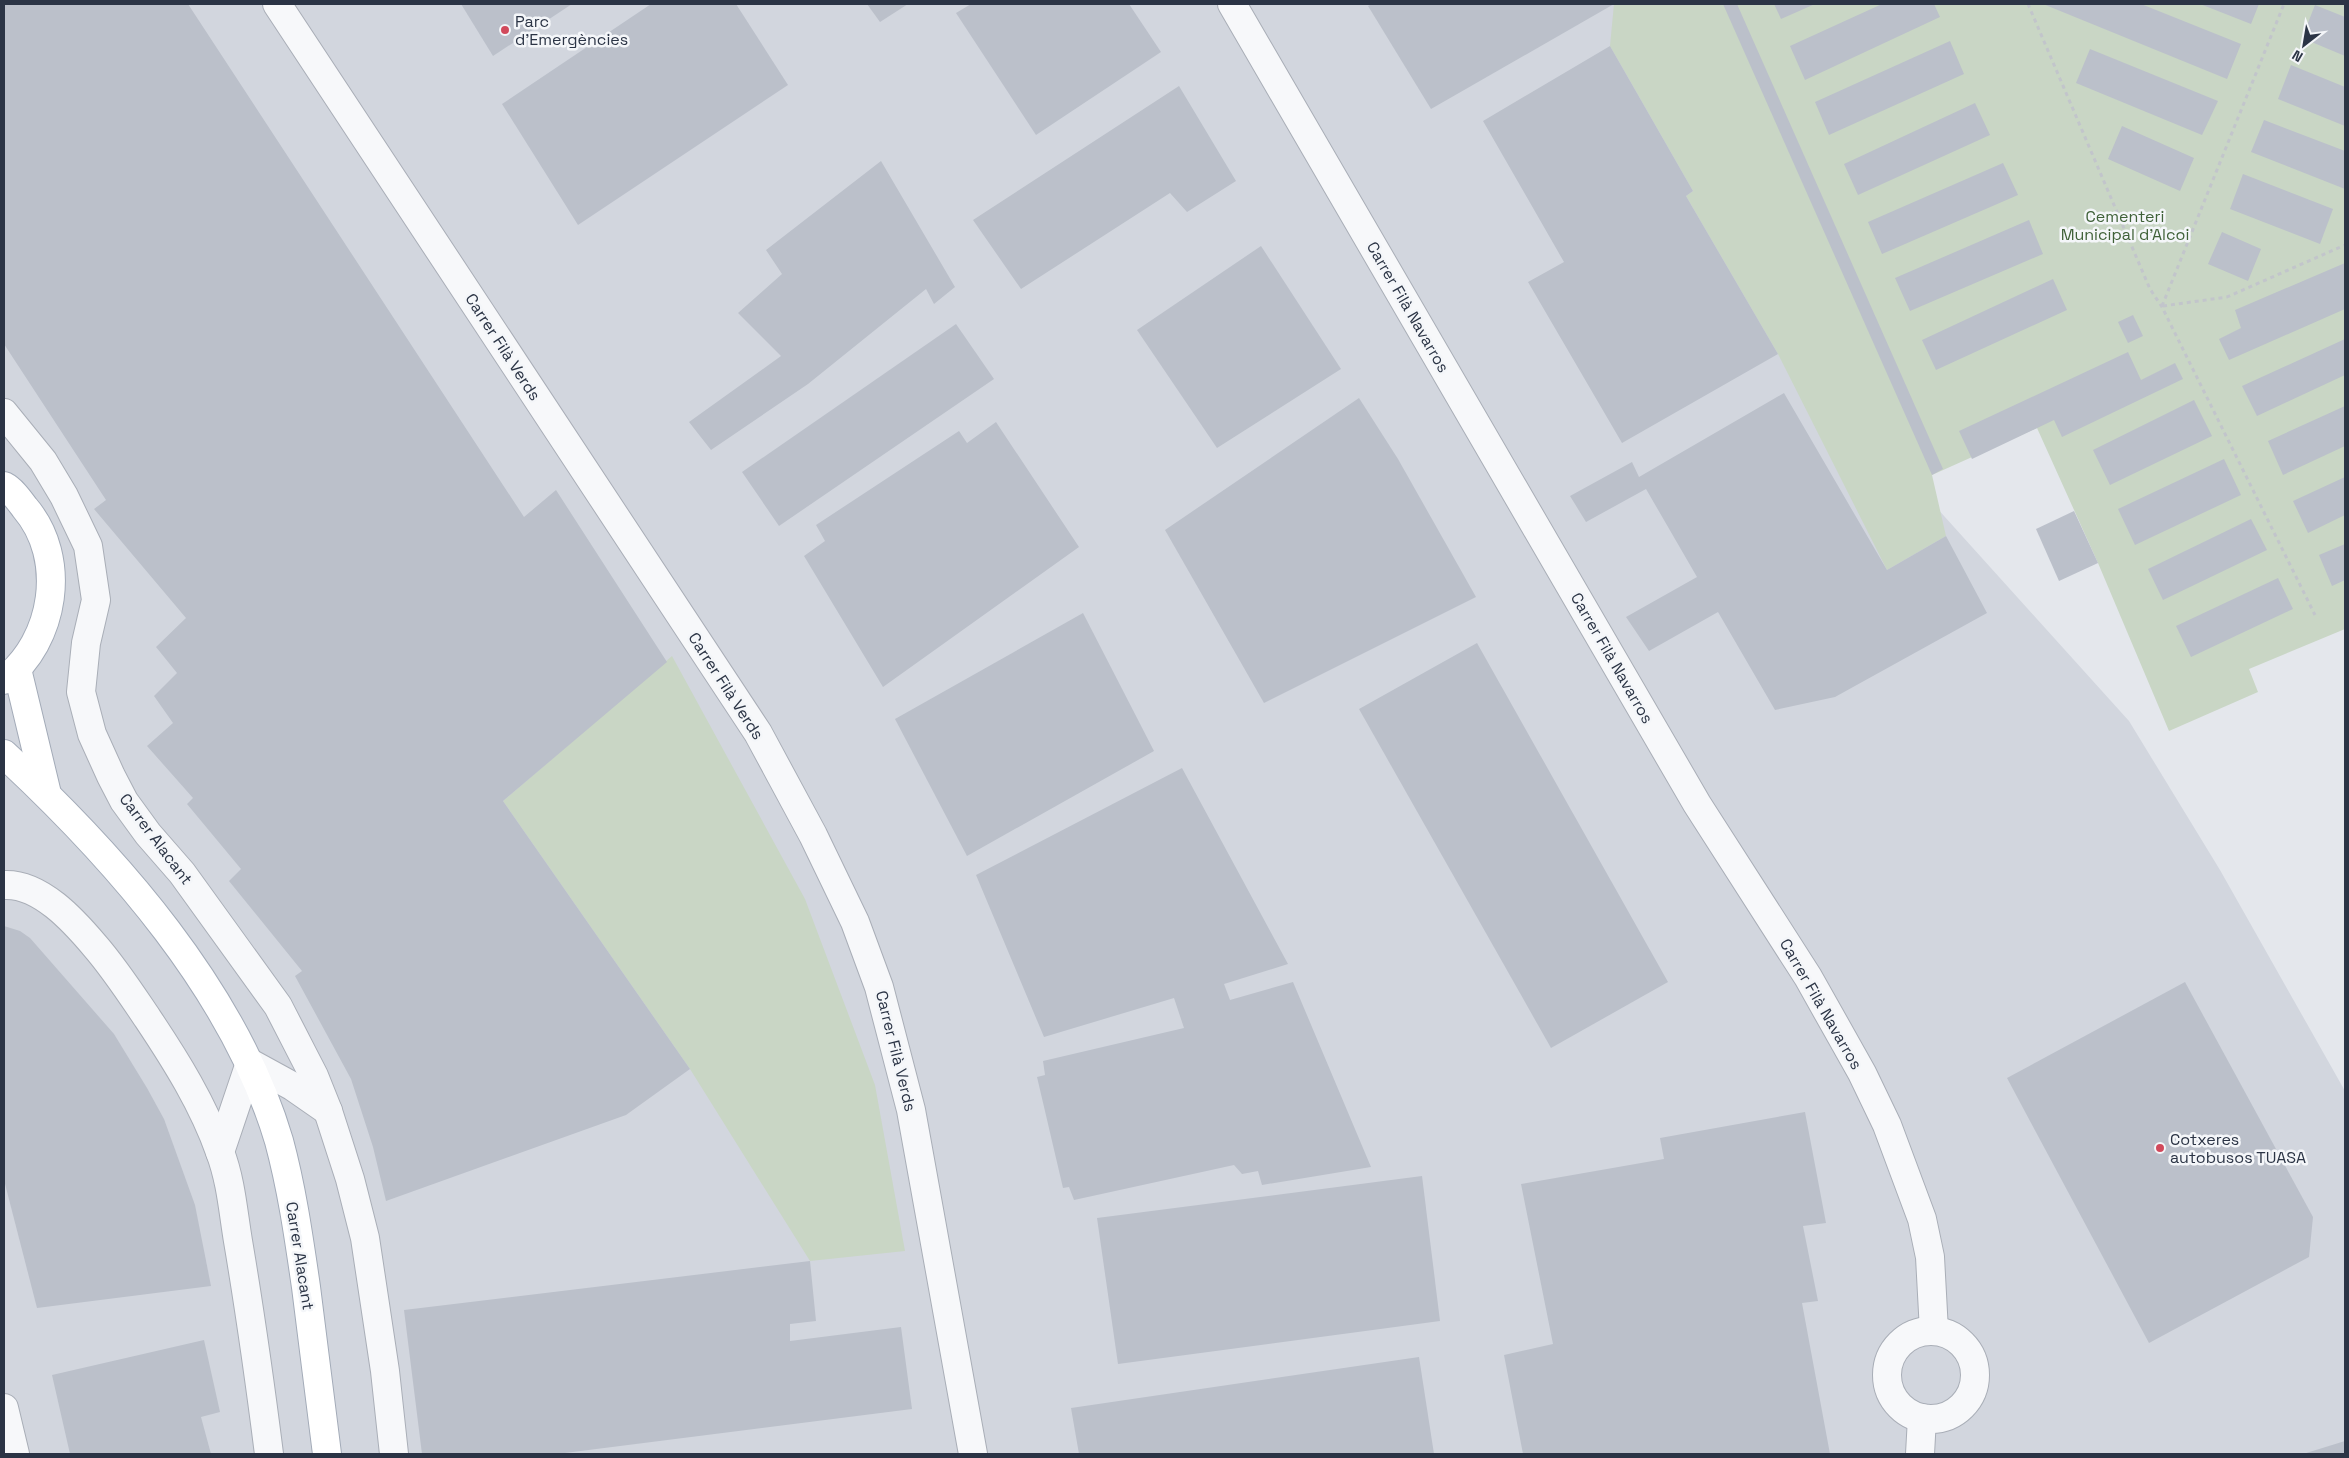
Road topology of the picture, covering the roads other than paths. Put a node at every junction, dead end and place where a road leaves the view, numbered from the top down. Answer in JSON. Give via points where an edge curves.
{"nodes":[{"id":1,"x":277,"y":4,"type":"edge"},
{"id":2,"x":1232,"y":4,"type":"edge"},
{"id":3,"x":4,"y":413,"type":"edge"},
{"id":4,"x":5,"y":485,"type":"edge"},
{"id":5,"x":11,"y":674,"type":"edge"},
{"id":6,"x":4,"y":754,"type":"edge"},
{"id":7,"x":47,"y":794,"type":"junction"},
{"id":8,"x":4,"y":885,"type":"edge"},
{"id":9,"x":250,"y":1063,"type":"junction"},
{"id":10,"x":328,"y":1111,"type":"junction"},
{"id":11,"x":220,"y":1152,"type":"junction"},
{"id":12,"x":1934,"y":1331,"type":"junction"},
{"id":13,"x":4,"y":1408,"type":"edge"},
{"id":14,"x":1922,"y":1418,"type":"junction"},
{"id":15,"x":15,"y":1454,"type":"edge"},
{"id":16,"x":268,"y":1454,"type":"edge"},
{"id":17,"x":326,"y":1454,"type":"edge"},
{"id":18,"x":394,"y":1454,"type":"edge"},
{"id":19,"x":973,"y":1454,"type":"edge"},
{"id":20,"x":1920,"y":1454,"type":"edge"}],
"edges":[{"from":1,"to":19,"type":"street","name":"Carrer Filà Verds","via":[[758,733],[851,913],[879,987],[911,1110]]},
{"from":2,"to":12,"type":"street","name":"Carrer Filà Navarros","via":[[1697,804],[1808,977],[1862,1073],[1887,1126],[1922,1219],[1930,1258]]},
{"from":3,"to":10,"type":"street","name":"Carrer Alacant","via":[[43,461],[88,546],[96,600],[86,642],[80,692],[92,734],[111,776],[143,828],[182,873],[278,1006]]},
{"from":4,"to":5,"type":"main road","via":[[34,519],[49,556],[51,597],[41,636]]},
{"from":5,"to":7,"type":"main road","name":"Carrer Alacant"},
{"from":6,"to":7,"type":"main road","name":"Carrer Alacant"},
{"from":7,"to":9,"type":"main road","name":"Carrer Alacant","via":[[121,876],[194,967],[234,1030]]},
{"from":8,"to":11,"type":"street","via":[[13,884],[56,905],[111,964],[176,1060]]},
{"from":9,"to":10,"type":"street"},
{"from":9,"to":11,"type":"street"},
{"from":9,"to":17,"type":"main road","name":"Carrer Alacant","via":[[279,1142],[294,1211]]},
{"from":10,"to":18,"type":"street","name":"Carrer Alacant","via":[[365,1238]]},
{"from":11,"to":16,"type":"street","via":[[228,1176],[255,1336]]},
{"from":12,"to":14,"type":"street","via":[[1921,1332],[1904,1341],[1891,1356],[1887,1369],[1891,1395],[1899,1406]]},
{"from":12,"to":14,"type":"street","via":[[1949,1334],[1970,1353],[1975,1367],[1975,1382],[1971,1396],[1950,1416]]},
{"from":13,"to":15,"type":"street"},
{"from":14,"to":20,"type":"street"}]}
